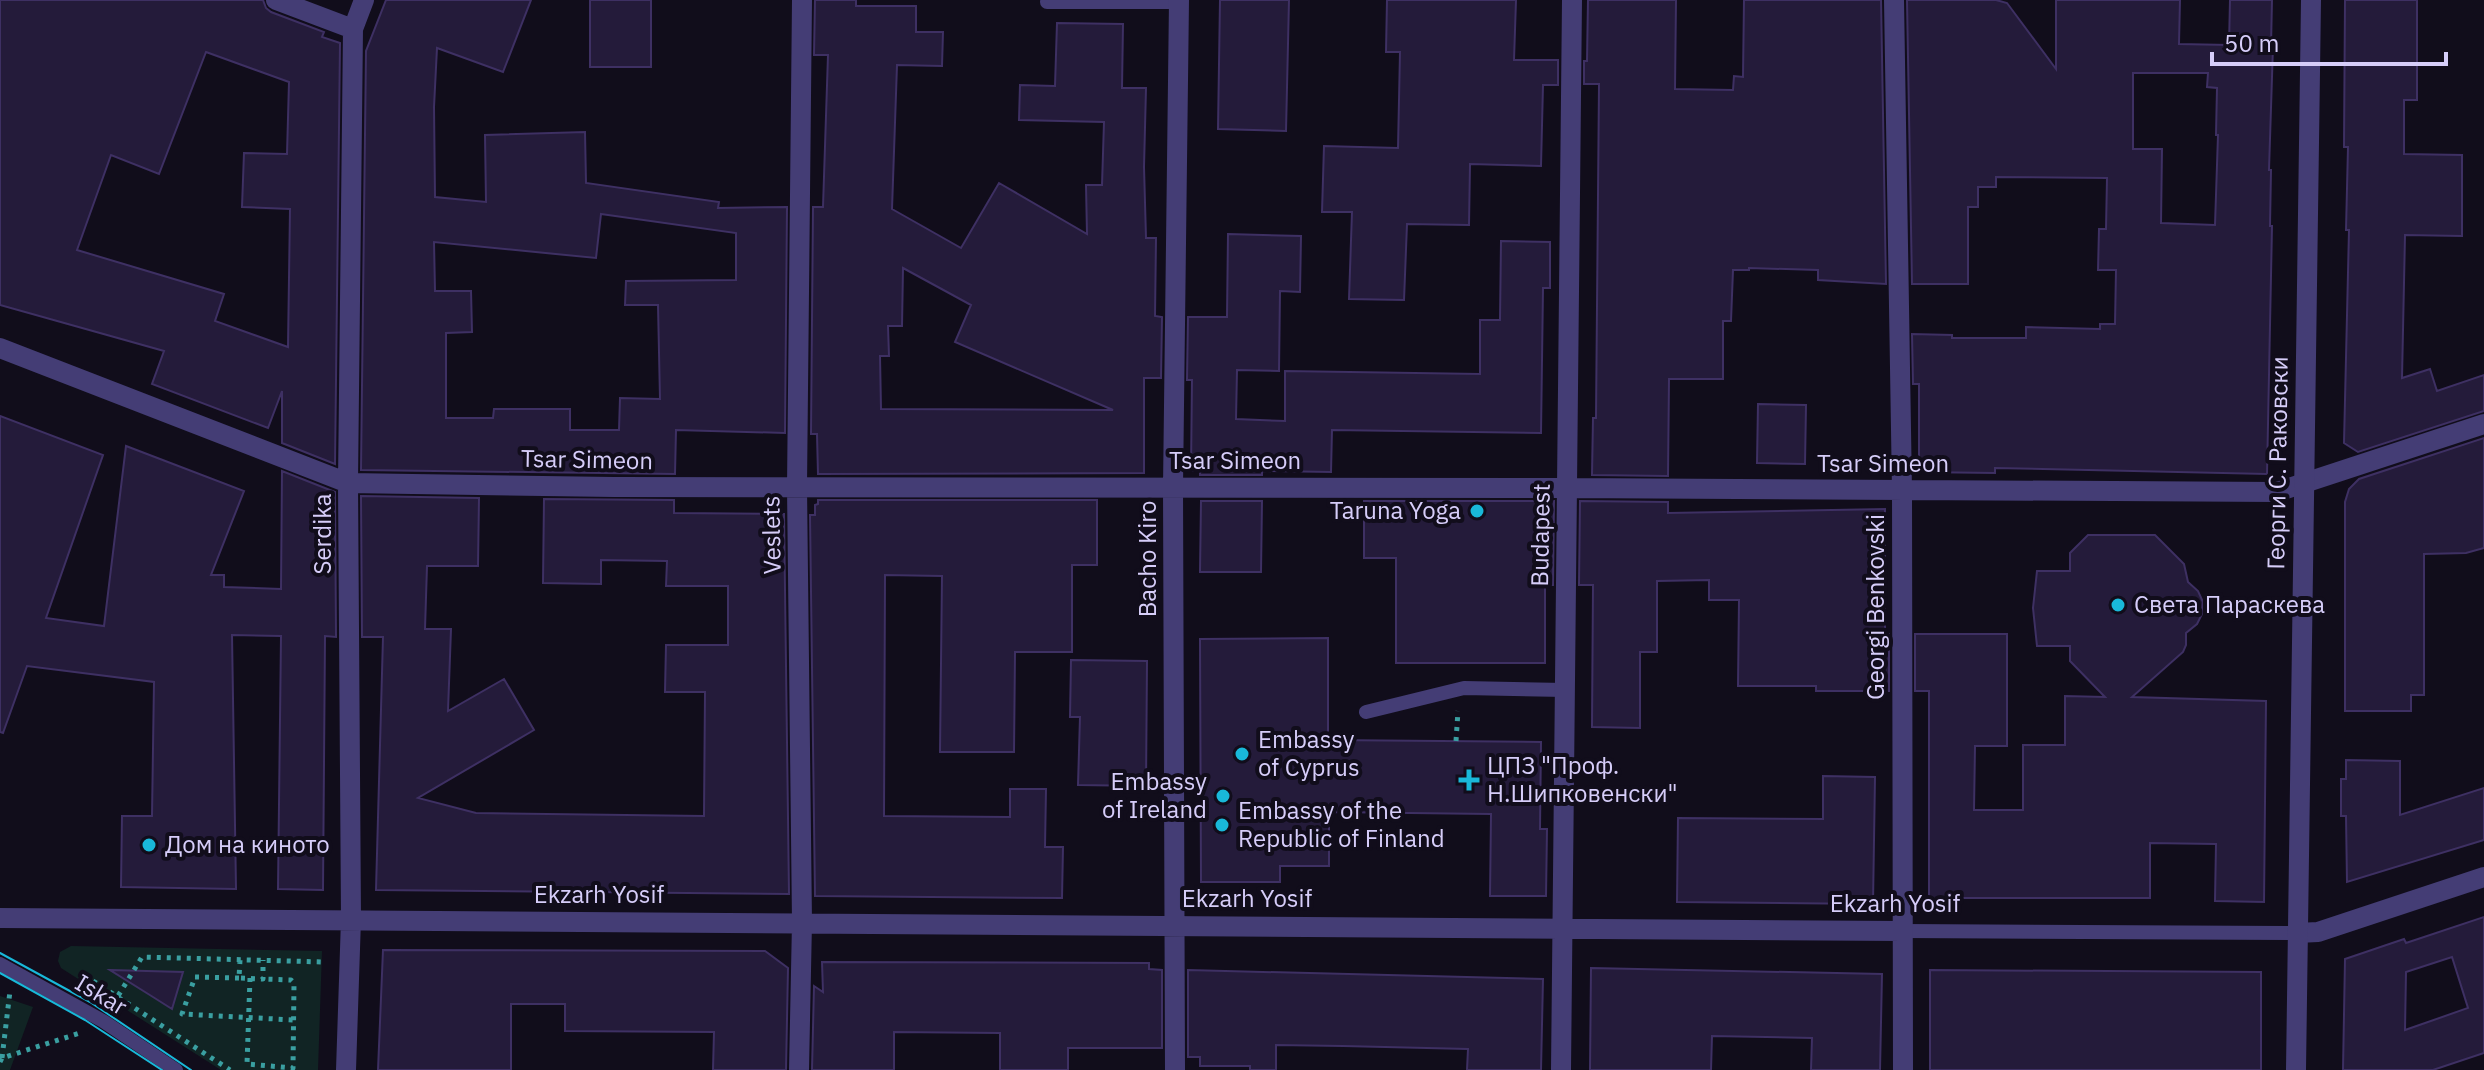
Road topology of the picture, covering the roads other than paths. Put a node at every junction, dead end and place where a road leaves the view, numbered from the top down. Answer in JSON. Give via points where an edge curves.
{"nodes":[{"id":1,"x":276,"y":0,"type":"edge"},
{"id":2,"x":364,"y":0,"type":"edge"},
{"id":3,"x":802,"y":0,"type":"edge"},
{"id":4,"x":1572,"y":0,"type":"edge"},
{"id":5,"x":1894,"y":0,"type":"edge"},
{"id":6,"x":2311,"y":0,"type":"edge"},
{"id":7,"x":1179,"y":1,"type":"edge"},
{"id":8,"x":1047,"y":2,"type":"dead end"},
{"id":9,"x":353,"y":29,"type":"junction"},
{"id":10,"x":0,"y":348,"type":"edge"},
{"id":11,"x":2484,"y":424,"type":"edge"},
{"id":12,"x":348,"y":483,"type":"junction"},
{"id":13,"x":2303,"y":484,"type":"junction"},
{"id":14,"x":797,"y":487,"type":"junction"},
{"id":15,"x":1173,"y":487,"type":"junction"},
{"id":16,"x":1567,"y":488,"type":"junction"},
{"id":17,"x":1902,"y":490,"type":"junction"},
{"id":18,"x":1565,"y":690,"type":"junction"},
{"id":19,"x":1366,"y":712,"type":"dead end"},
{"id":20,"x":2484,"y":877,"type":"edge"},
{"id":21,"x":0,"y":918,"type":"edge"},
{"id":22,"x":351,"y":919,"type":"junction"},
{"id":23,"x":802,"y":922,"type":"junction"},
{"id":24,"x":1176,"y":925,"type":"junction"},
{"id":25,"x":1563,"y":928,"type":"junction"},
{"id":26,"x":1903,"y":931,"type":"junction"},
{"id":27,"x":2297,"y":933,"type":"junction"},
{"id":28,"x":0,"y":964,"type":"edge"},
{"id":29,"x":176,"y":1070,"type":"edge"},
{"id":30,"x":346,"y":1070,"type":"edge"},
{"id":31,"x":799,"y":1070,"type":"edge"},
{"id":32,"x":1175,"y":1070,"type":"edge"},
{"id":33,"x":1561,"y":1070,"type":"edge"},
{"id":34,"x":1903,"y":1070,"type":"edge"},
{"id":35,"x":2296,"y":1070,"type":"edge"}],
"edges":[{"from":1,"to":9,"type":"street"},
{"from":2,"to":9,"type":"street","name":"Serdika"},
{"from":3,"to":14,"type":"street","name":"Veslets"},
{"from":4,"to":16,"type":"street","name":"Budapest"},
{"from":5,"to":17,"type":"street","name":"Georgi Benkovski"},
{"from":6,"to":13,"type":"street","name":"Георги С. Раковски"},
{"from":7,"to":8,"type":"lane"},
{"from":7,"to":15,"type":"street","name":"Bacho Kiro"},
{"from":9,"to":12,"type":"street","name":"Serdika"},
{"from":10,"to":12,"type":"street","name":"Tsar Simeon"},
{"from":11,"to":13,"type":"street","name":"Tsar Simeon"},
{"from":12,"to":14,"type":"street","name":"Tsar Simeon"},
{"from":12,"to":22,"type":"street","name":"Serdika"},
{"from":13,"to":17,"type":"street","name":"Tsar Simeon","via":[[2277,492]]},
{"from":13,"to":27,"type":"street","name":"Георги С. Раковски"},
{"from":14,"to":15,"type":"street","name":"Tsar Simeon"},
{"from":14,"to":23,"type":"street","name":"Veslets"},
{"from":15,"to":16,"type":"street","name":"Tsar Simeon"},
{"from":15,"to":24,"type":"street","name":"Bacho Kiro"},
{"from":16,"to":17,"type":"street","name":"Tsar Simeon"},
{"from":16,"to":18,"type":"street","name":"Budapest"},
{"from":17,"to":26,"type":"street","name":"Georgi Benkovski"},
{"from":18,"to":19,"type":"lane","via":[[1464,688]]},
{"from":18,"to":25,"type":"street","name":"Budapest"},
{"from":20,"to":27,"type":"street","name":"Ekzarh Yosif","via":[[2318,932]]},
{"from":21,"to":22,"type":"street","name":"Ekzarh Yosif"},
{"from":22,"to":23,"type":"street","name":"Ekzarh Yosif"},
{"from":22,"to":30,"type":"street","name":"Serdika"},
{"from":23,"to":24,"type":"street","name":"Ekzarh Yosif"},
{"from":23,"to":31,"type":"street","name":"Veslets"},
{"from":24,"to":25,"type":"street","name":"Ekzarh Yosif"},
{"from":24,"to":32,"type":"street","name":"Bacho Kiro"},
{"from":25,"to":26,"type":"street","name":"Ekzarh Yosif"},
{"from":25,"to":33,"type":"street","name":"Budapest"},
{"from":26,"to":27,"type":"lane","name":"Ekzarh Yosif"},
{"from":26,"to":34,"type":"street","name":"Georgi Benkovski"},
{"from":27,"to":35,"type":"street","name":"Георги С. Раковски"},
{"from":28,"to":29,"type":"lane","name":"Iskar","via":[[103,1021]]}]}
